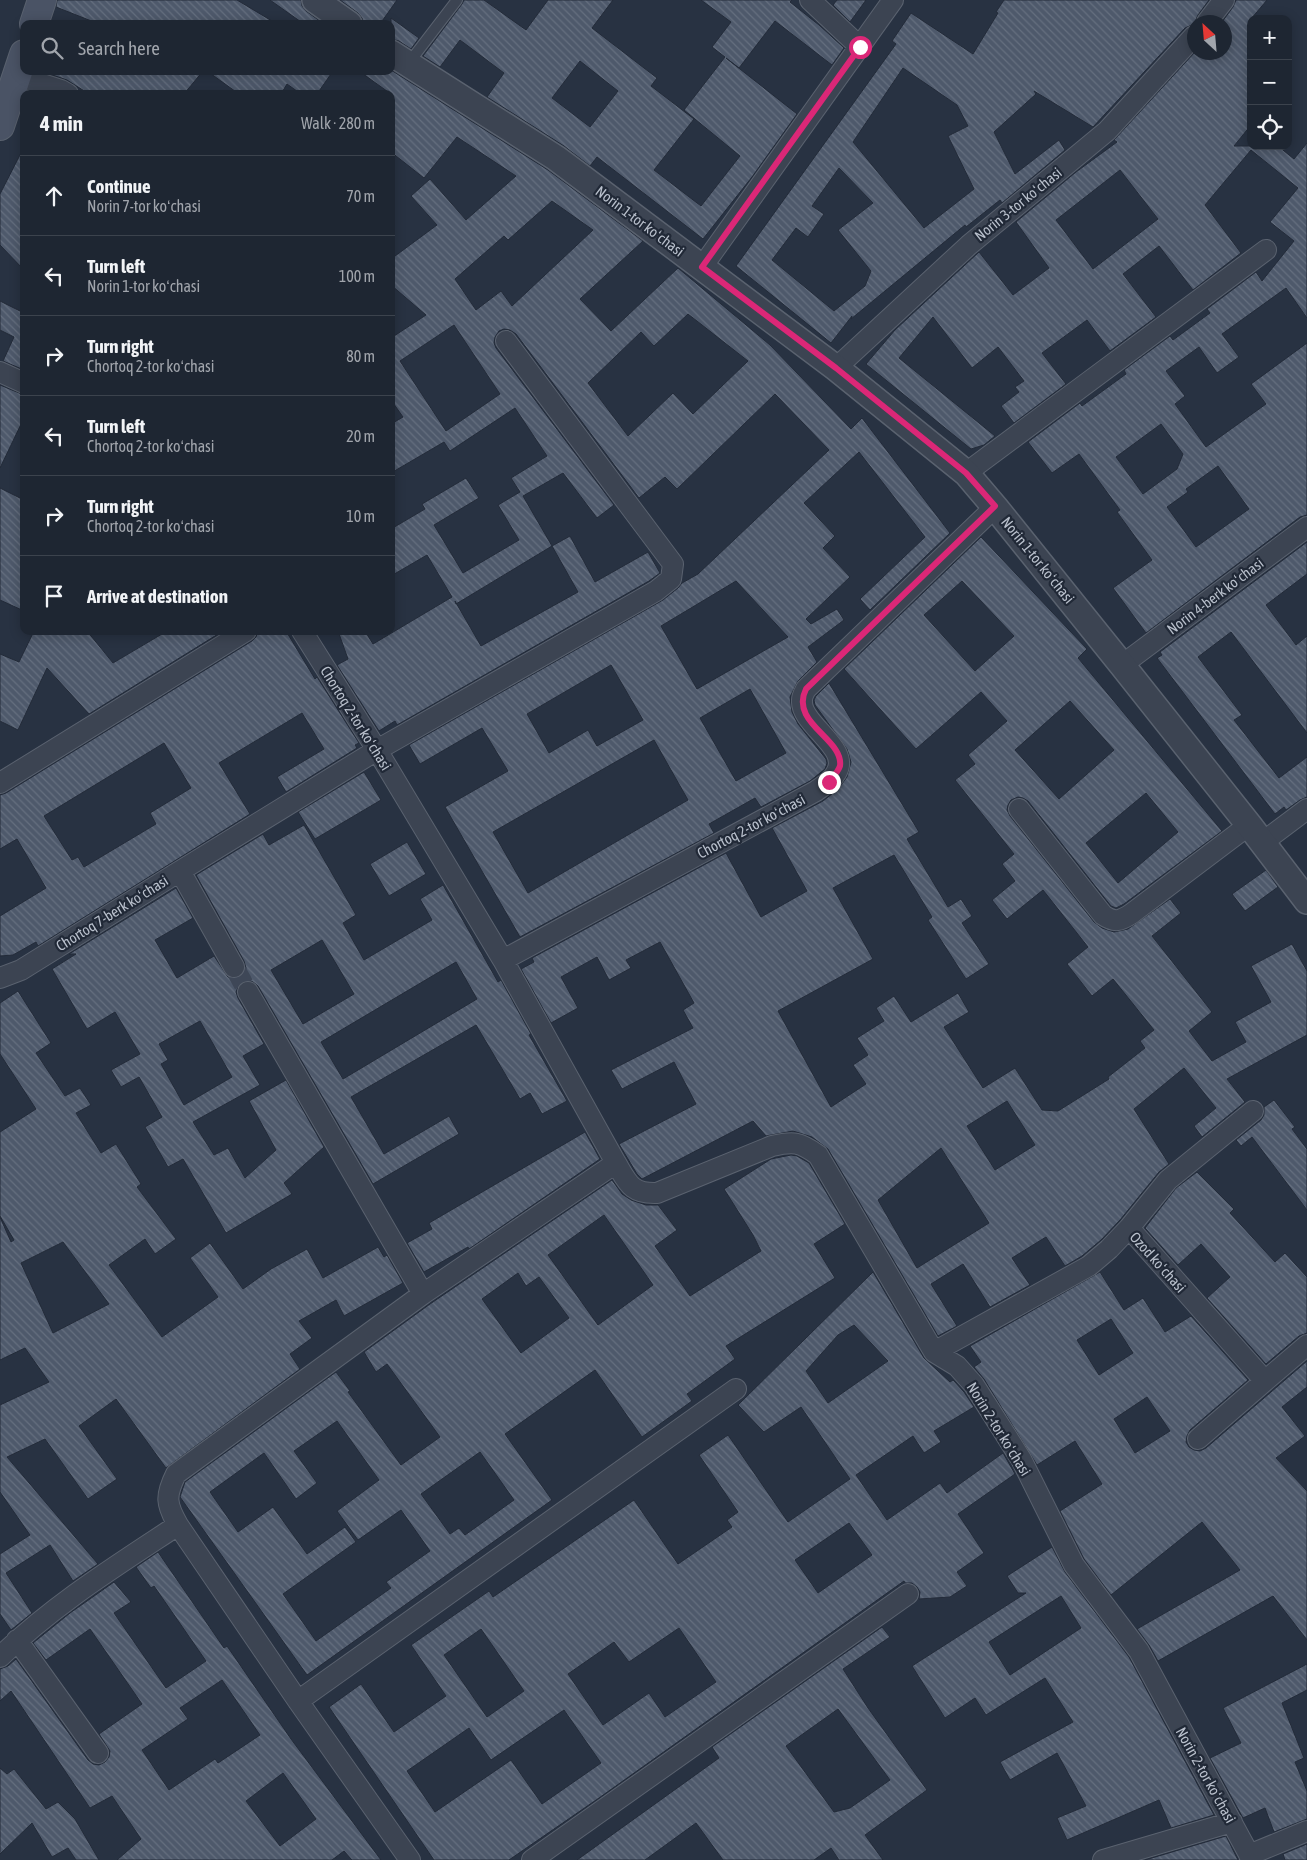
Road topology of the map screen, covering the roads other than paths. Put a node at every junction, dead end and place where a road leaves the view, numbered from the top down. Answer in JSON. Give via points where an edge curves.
{"nodes":[{"id":1,"x":42,"y":0,"type":"edge"},
{"id":2,"x":315,"y":0,"type":"edge"},
{"id":3,"x":457,"y":0,"type":"edge"},
{"id":4,"x":810,"y":0,"type":"edge"},
{"id":5,"x":893,"y":0,"type":"edge"},
{"id":6,"x":1224,"y":0,"type":"edge"},
{"id":7,"x":1212,"y":15,"type":"edge"},
{"id":8,"x":35,"y":20,"type":"edge"},
{"id":9,"x":343,"y":20,"type":"edge"},
{"id":10,"x":1187,"y":44,"type":"edge"},
{"id":11,"x":860,"y":47,"type":"junction"},
{"id":12,"x":400,"y":59,"type":"edge"},
{"id":13,"x":20,"y":65,"type":"edge"},
{"id":14,"x":36,"y":75,"type":"edge"},
{"id":15,"x":61,"y":90,"type":"edge"},
{"id":16,"x":0,"y":126,"type":"edge"},
{"id":17,"x":1266,"y":250,"type":"dead end"},
{"id":18,"x":702,"y":267,"type":"junction"},
{"id":19,"x":506,"y":342,"type":"dead end"},
{"id":20,"x":836,"y":368,"type":"junction"},
{"id":21,"x":0,"y":372,"type":"edge"},
{"id":22,"x":20,"y":382,"type":"edge"},
{"id":23,"x":966,"y":473,"type":"junction"},
{"id":24,"x":995,"y":506,"type":"junction"},
{"id":25,"x":1307,"y":526,"type":"edge"},
{"id":26,"x":240,"y":635,"type":"edge"},
{"id":27,"x":305,"y":635,"type":"edge"},
{"id":28,"x":1122,"y":665,"type":"junction"},
{"id":29,"x":377,"y":750,"type":"junction"},
{"id":30,"x":0,"y":783,"type":"edge"},
{"id":31,"x":1019,"y":809,"type":"dead end"},
{"id":32,"x":1307,"y":809,"type":"edge"},
{"id":33,"x":1256,"y":834,"type":"junction"},
{"id":34,"x":180,"y":871,"type":"junction"},
{"id":35,"x":1307,"y":901,"type":"edge"},
{"id":36,"x":503,"y":960,"type":"junction"},
{"id":37,"x":234,"y":967,"type":"tunnel mouth"},
{"id":38,"x":0,"y":978,"type":"edge"},
{"id":39,"x":248,"y":992,"type":"tunnel mouth"},
{"id":40,"x":1253,"y":1111,"type":"dead end"},
{"id":41,"x":616,"y":1163,"type":"junction"},
{"id":42,"x":1129,"y":1228,"type":"junction"},
{"id":43,"x":423,"y":1294,"type":"junction"},
{"id":44,"x":1307,"y":1345,"type":"edge"},
{"id":45,"x":934,"y":1352,"type":"junction"},
{"id":46,"x":1265,"y":1381,"type":"junction"},
{"id":47,"x":736,"y":1389,"type":"dead end"},
{"id":48,"x":1198,"y":1439,"type":"dead end"},
{"id":49,"x":178,"y":1525,"type":"junction"},
{"id":50,"x":908,"y":1594,"type":"dead end"},
{"id":51,"x":17,"y":1640,"type":"junction"},
{"id":52,"x":0,"y":1657,"type":"edge"},
{"id":53,"x":298,"y":1701,"type":"junction"},
{"id":54,"x":98,"y":1753,"type":"dead end"},
{"id":55,"x":1232,"y":1822,"type":"junction"},
{"id":56,"x":1307,"y":1831,"type":"edge"},
{"id":57,"x":1251,"y":1857,"type":"edge"},
{"id":58,"x":410,"y":1860,"type":"edge"},
{"id":59,"x":532,"y":1860,"type":"edge"},
{"id":60,"x":1105,"y":1860,"type":"edge"}],
"edges":[{"from":1,"to":8,"type":"main road"},
{"from":2,"to":9,"type":"street"},
{"from":3,"to":12,"type":"lane"},
{"from":4,"to":11,"type":"street"},
{"from":5,"to":11,"type":"street"},
{"from":6,"to":7,"type":"street"},
{"from":10,"to":20,"type":"street","name":"Norin 3-tor koʻchasi","via":[[1107,131],[969,245]]},
{"from":11,"to":18,"type":"street"},
{"from":12,"to":18,"type":"street","name":"Norin 1-tor koʻchasi","via":[[556,158]]},
{"from":13,"to":16,"type":"main road"},
{"from":14,"to":15,"type":"street"},
{"from":17,"to":23,"type":"street"},
{"from":18,"to":20,"type":"street","name":"Norin 1-tor koʻchasi"},
{"from":19,"to":29,"type":"street","via":[[673,564],[671,579],[656,591]]},
{"from":20,"to":23,"type":"street","name":"Norin 1-tor koʻchasi"},
{"from":21,"to":22,"type":"street"},
{"from":23,"to":24,"type":"street","name":"Norin 1-tor koʻchasi"},
{"from":24,"to":28,"type":"street","name":"Norin 1-tor koʻchasi"},
{"from":24,"to":36,"type":"street","name":"Chortoq 2-tor koʻchasi","via":[[806,689],[802,707],[838,754],[840,764],[829,782]]},
{"from":25,"to":28,"type":"street","name":"Norin 4-berk koʻchasi"},
{"from":26,"to":30,"type":"street"},
{"from":27,"to":29,"type":"street","name":"Chortoq 2-tor koʻchasi"},
{"from":28,"to":33,"type":"street","name":"Norin 1-tor koʻchasi"},
{"from":29,"to":34,"type":"street"},
{"from":29,"to":36,"type":"street","name":"Chortoq 2-tor koʻchasi"},
{"from":31,"to":33,"type":"street","via":[[1103,915],[1120,921]]},
{"from":32,"to":33,"type":"street"},
{"from":33,"to":35,"type":"street","name":"Norin 1-tor koʻchasi"},
{"from":34,"to":37,"type":"street","name":"Chortoq 7-berk koʻchasi"},
{"from":34,"to":38,"type":"street","name":"Chortoq 7-berk koʻchasi","via":[[21,970]]},
{"from":36,"to":41,"type":"street","name":"Chortoq 2-tor koʻchasi"},
{"from":39,"to":43,"type":"street"},
{"from":40,"to":42,"type":"street","via":[[1168,1180]]},
{"from":41,"to":43,"type":"street"},
{"from":41,"to":45,"type":"street","name":"Norin 2-tor koʻchasi","via":[[630,1187],[644,1194],[657,1193],[772,1146],[790,1142],[805,1145],[818,1155]]},
{"from":42,"to":45,"type":"street","name":"Ozod koʻchasi","via":[[1089,1266]]},
{"from":42,"to":46,"type":"street","name":"Ozod koʻchasi"},
{"from":43,"to":49,"type":"street","via":[[176,1474],[168,1490],[170,1510]]},
{"from":44,"to":46,"type":"street"},
{"from":45,"to":55,"type":"street","name":"Norin 2-tor koʻchasi","via":[[957,1366],[990,1409],[1021,1459],[1074,1565],[1139,1651]]},
{"from":46,"to":48,"type":"street"},
{"from":47,"to":53,"type":"street"},
{"from":49,"to":51,"type":"street","via":[[75,1593]]},
{"from":49,"to":53,"type":"street"},
{"from":50,"to":59,"type":"street"},
{"from":51,"to":52,"type":"street"},
{"from":51,"to":54,"type":"street"},
{"from":53,"to":58,"type":"street"},
{"from":55,"to":57,"type":"street","name":"Norin 2-tor koʻchasi"},
{"from":55,"to":60,"type":"street"},
{"from":56,"to":57,"type":"street"}]}
